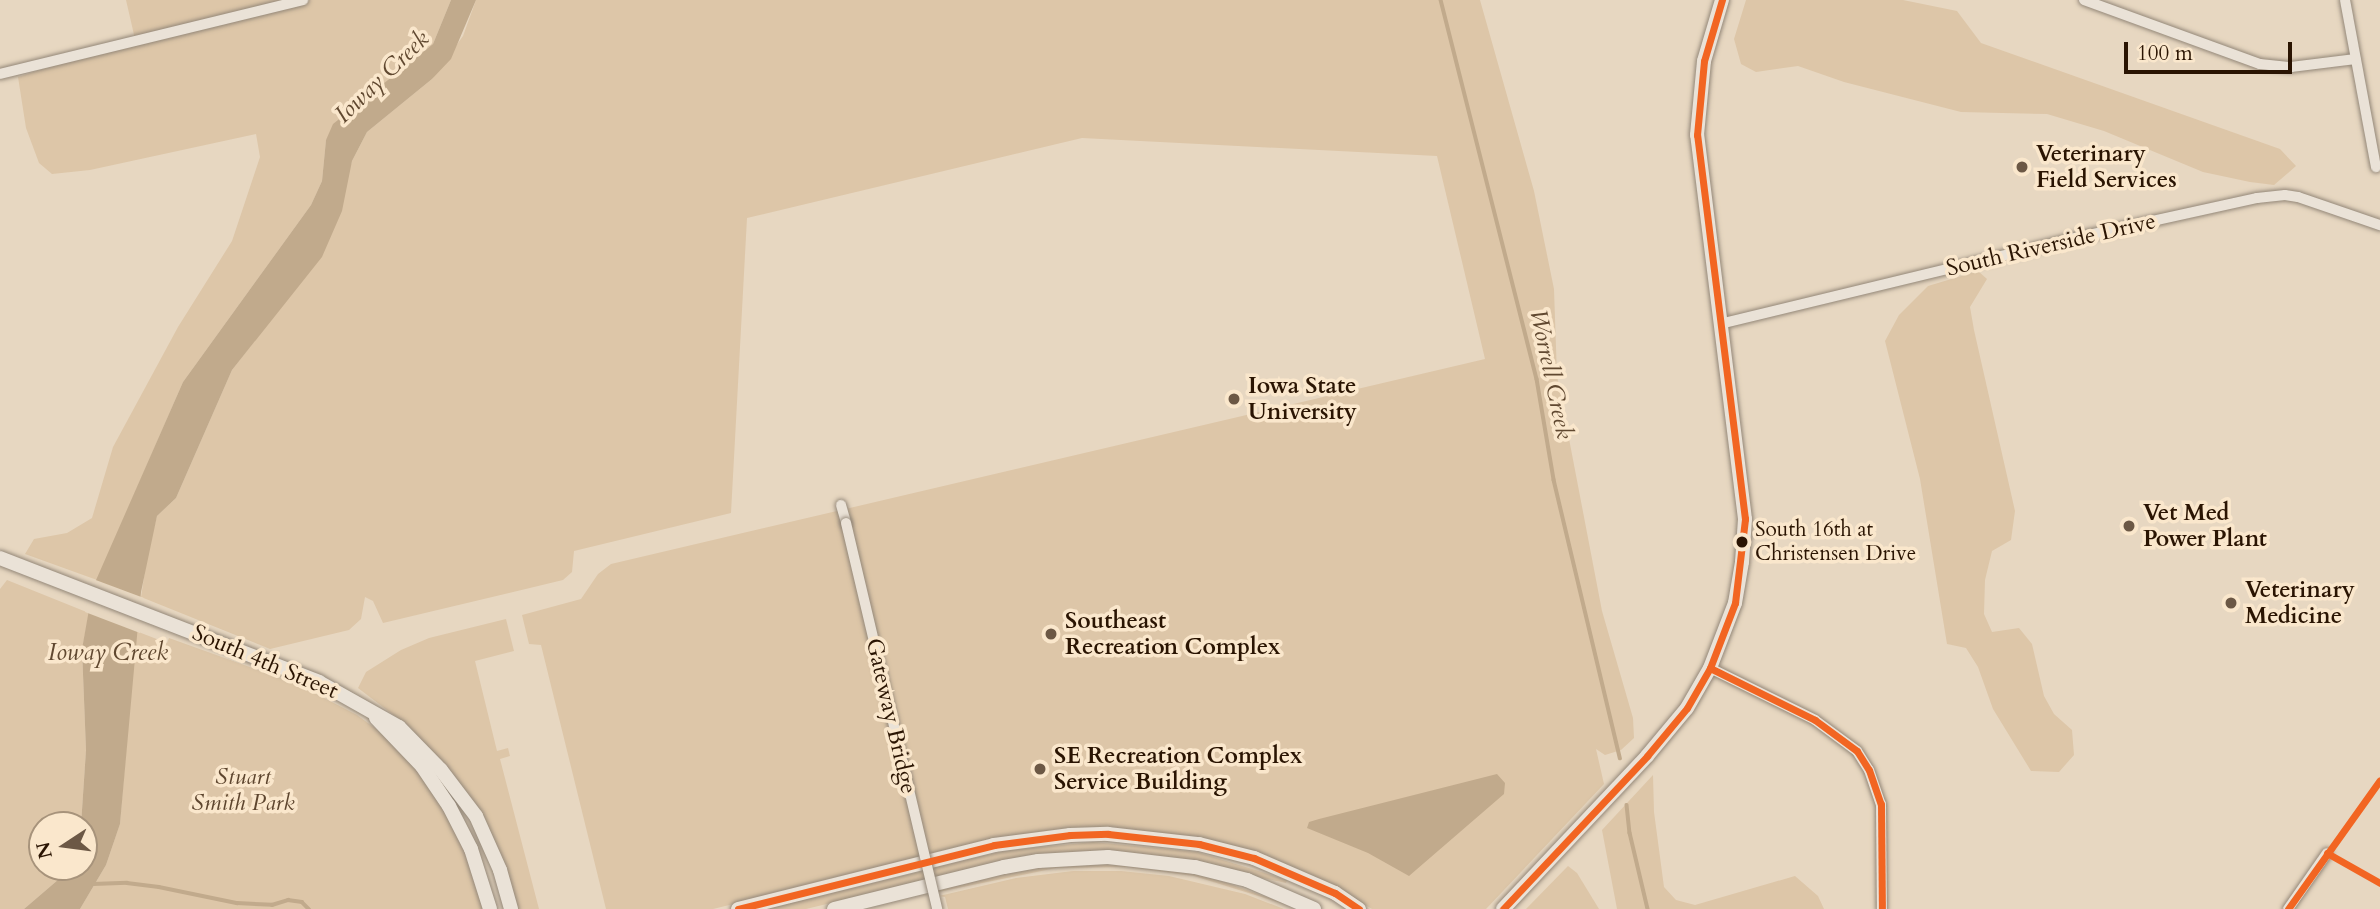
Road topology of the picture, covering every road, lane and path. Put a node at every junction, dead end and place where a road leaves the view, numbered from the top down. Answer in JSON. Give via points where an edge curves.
{"nodes":[{"id":1,"x":303,"y":0,"type":"edge"},
{"id":2,"x":1722,"y":0,"type":"edge"},
{"id":3,"x":2084,"y":0,"type":"edge"},
{"id":4,"x":2345,"y":0,"type":"edge"},
{"id":5,"x":2356,"y":59,"type":"junction"},
{"id":6,"x":0,"y":74,"type":"edge"},
{"id":7,"x":2376,"y":167,"type":"dead end"},
{"id":8,"x":2380,"y":225,"type":"edge"},
{"id":9,"x":1720,"y":324,"type":"junction"},
{"id":10,"x":841,"y":505,"type":"dead end"},
{"id":11,"x":0,"y":558,"type":"edge"},
{"id":12,"x":1710,"y":668,"type":"junction"},
{"id":13,"x":371,"y":712,"type":"junction"},
{"id":14,"x":2327,"y":853,"type":"dead end"},
{"id":15,"x":490,"y":909,"type":"edge"},
{"id":16,"x":511,"y":909,"type":"edge"},
{"id":17,"x":738,"y":909,"type":"edge"},
{"id":18,"x":834,"y":909,"type":"edge"},
{"id":19,"x":937,"y":909,"type":"edge"},
{"id":20,"x":1314,"y":909,"type":"edge"},
{"id":21,"x":1359,"y":909,"type":"edge"},
{"id":22,"x":1503,"y":909,"type":"edge"},
{"id":23,"x":1882,"y":909,"type":"edge"},
{"id":24,"x":2288,"y":909,"type":"edge"}],
"edges":[{"from":1,"to":6,"type":"street"},
{"from":2,"to":9,"type":"main road","via":[[1704,61],[1697,115]]},
{"from":3,"to":5,"type":"street","via":[[2260,64],[2291,67]]},
{"from":4,"to":5,"type":"street"},
{"from":5,"to":7,"type":"street"},
{"from":8,"to":9,"type":"street","name":"South Riverside Drive","via":[[2298,197],[2266,197]]},
{"from":9,"to":12,"type":"main road","via":[[1745,519],[1735,603]]},
{"from":10,"to":19,"type":"street","name":"Gateway Bridge","bridge":true},
{"from":11,"to":13,"type":"main road","name":"South 4th Street","via":[[319,682]]},
{"from":12,"to":22,"type":"main road","via":[[1660,742]]},
{"from":12,"to":23,"type":"street","via":[[1815,720],[1857,751],[1881,804]]},
{"from":13,"to":15,"type":"main road","name":"South 4th Street","via":[[422,766],[449,806],[475,860]]},
{"from":13,"to":16,"type":"main road","name":"South 4th Street","via":[[399,727],[422,749],[476,816]]},
{"from":14,"to":24,"type":"street"},
{"from":17,"to":21,"type":"main road","via":[[994,845],[1108,834],[1199,844],[1254,858],[1335,893]]},
{"from":18,"to":20,"type":"main road","via":[[1015,865],[1074,857],[1195,867],[1247,880]]}]}
